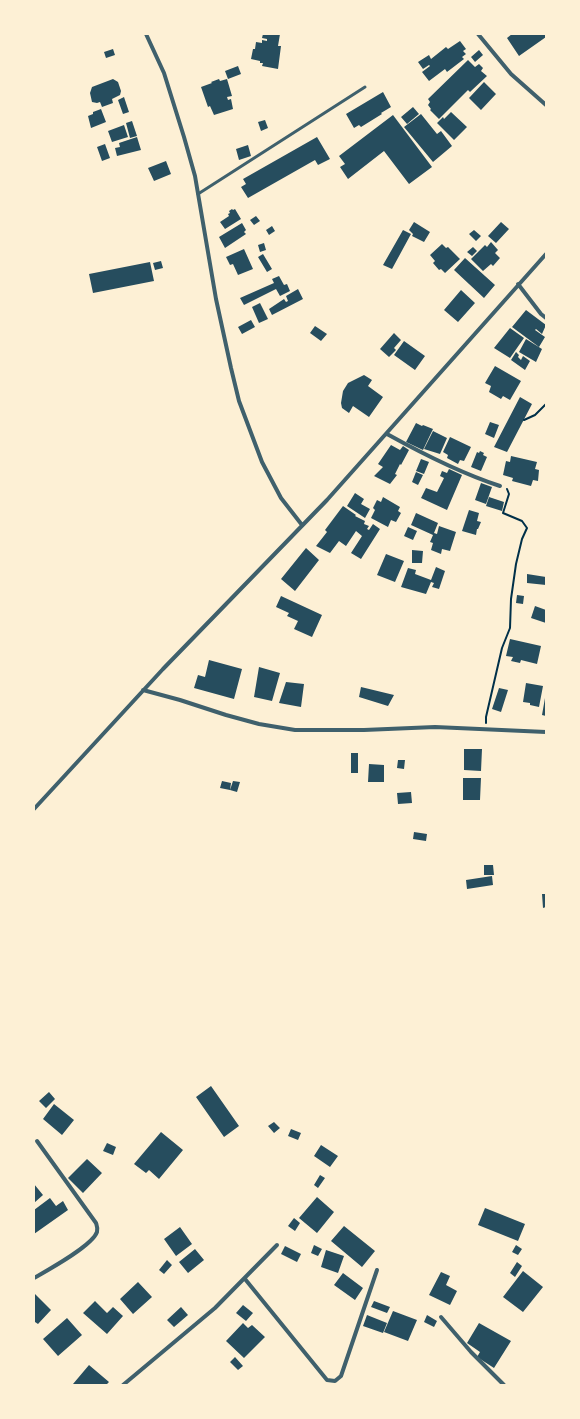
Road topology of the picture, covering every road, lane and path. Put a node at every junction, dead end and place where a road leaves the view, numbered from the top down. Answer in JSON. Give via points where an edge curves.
{"nodes":[{"id":1,"x":146,"y":34,"type":"edge"},
{"id":2,"x":478,"y":34,"type":"edge"},
{"id":3,"x":366,"y":87,"type":"dead end"},
{"id":4,"x":546,"y":105,"type":"edge"},
{"id":5,"x":198,"y":194,"type":"junction"},
{"id":6,"x":546,"y":254,"type":"edge"},
{"id":7,"x":518,"y":284,"type":"junction"},
{"id":8,"x":546,"y":318,"type":"edge"},
{"id":9,"x":546,"y":404,"type":"edge"},
{"id":10,"x":524,"y":420,"type":"dead end"},
{"id":11,"x":386,"y":434,"type":"junction"},
{"id":12,"x":500,"y":486,"type":"joint"},
{"id":13,"x":302,"y":525,"type":"junction"},
{"id":14,"x":143,"y":690,"type":"junction"},
{"id":15,"x":486,"y":730,"type":"junction"},
{"id":16,"x":546,"y":732,"type":"edge"},
{"id":17,"x":34,"y":809,"type":"edge"},
{"id":18,"x":36,"y":1141,"type":"dead end"},
{"id":19,"x":278,"y":1244,"type":"dead end"},
{"id":20,"x":377,"y":1270,"type":"dead end"},
{"id":21,"x":34,"y":1278,"type":"edge"},
{"id":22,"x":245,"y":1279,"type":"junction"},
{"id":23,"x":441,"y":1317,"type":"dead end"},
{"id":24,"x":123,"y":1385,"type":"edge"},
{"id":25,"x":504,"y":1385,"type":"edge"}],
"edges":[{"from":1,"to":5,"type":"street","via":[[164,73]]},
{"from":2,"to":4,"type":"street","via":[[511,74]]},
{"from":3,"to":5,"type":"lane"},
{"from":5,"to":13,"type":"street","via":[[216,300],[239,401],[262,462],[281,498]]},
{"from":6,"to":7,"type":"street"},
{"from":7,"to":8,"type":"street"},
{"from":7,"to":11,"type":"street"},
{"from":9,"to":10,"type":"path"},
{"from":11,"to":12,"type":"street","via":[[455,469]]},
{"from":11,"to":13,"type":"street"},
{"from":12,"to":15,"type":"path","via":[[507,489],[508,494],[503,513],[522,521],[527,528],[516,564],[510,628],[502,648],[486,716]]},
{"from":13,"to":14,"type":"street"},
{"from":14,"to":15,"type":"street","via":[[259,724],[295,730],[435,726]]},
{"from":14,"to":17,"type":"street"},
{"from":15,"to":16,"type":"street"},
{"from":18,"to":21,"type":"street","via":[[98,1228],[92,1239],[78,1251]]},
{"from":19,"to":22,"type":"street"},
{"from":20,"to":22,"type":"street","via":[[341,1376],[335,1381],[327,1380]]},
{"from":22,"to":24,"type":"street","via":[[215,1308]]},
{"from":23,"to":25,"type":"street"}]}
